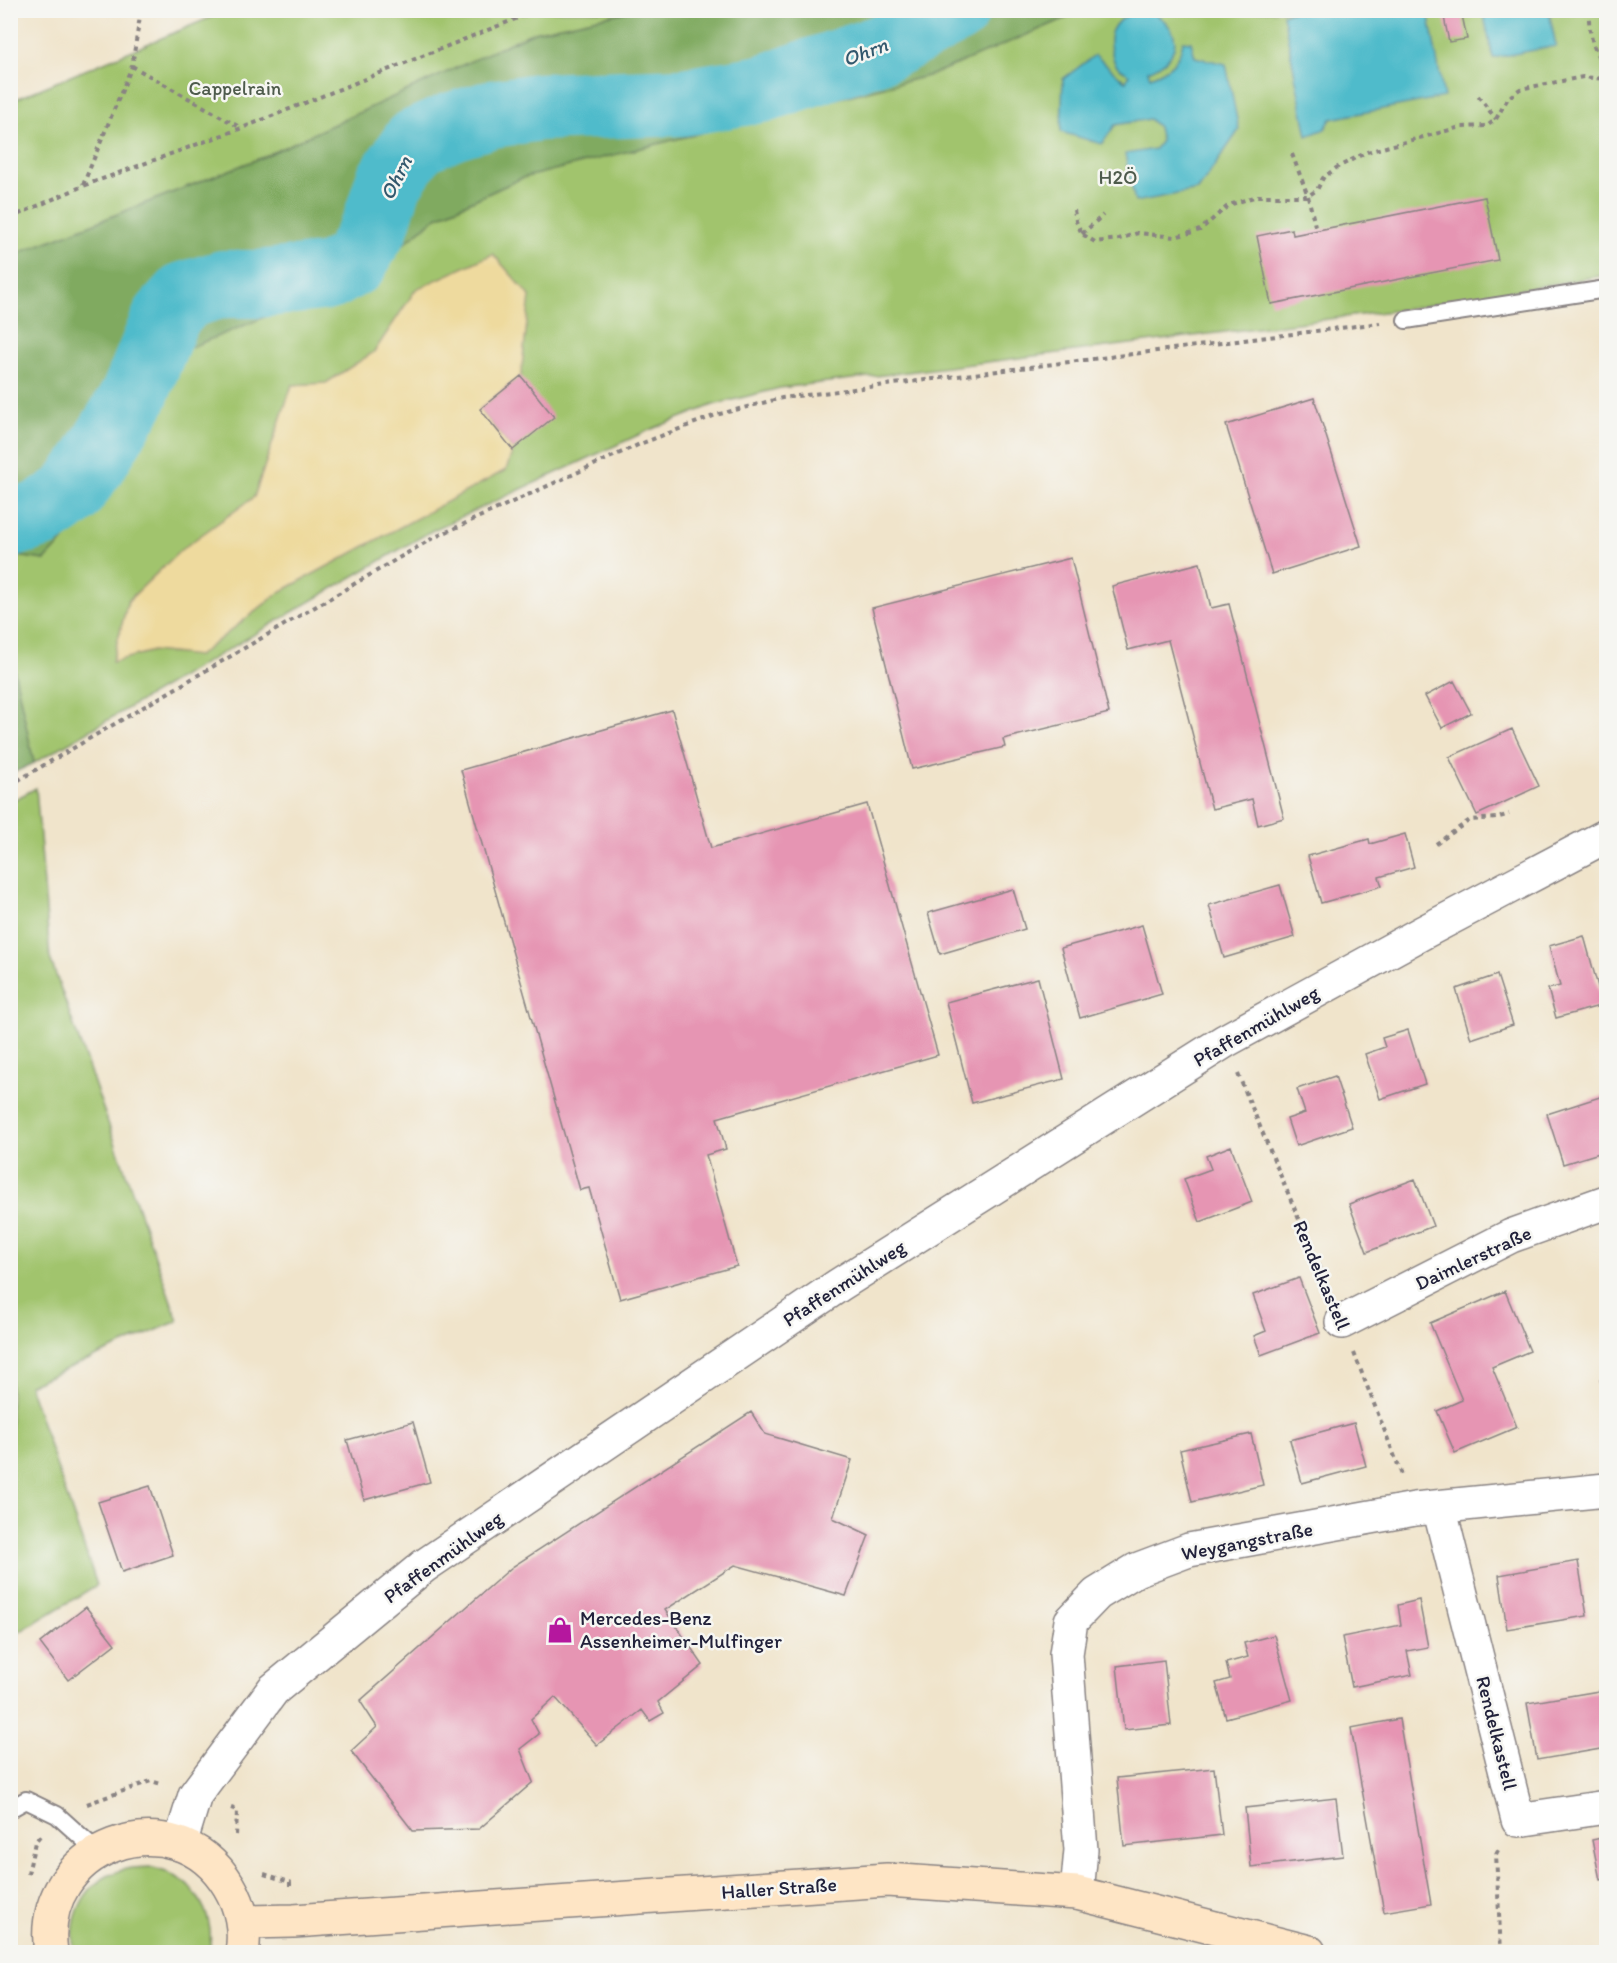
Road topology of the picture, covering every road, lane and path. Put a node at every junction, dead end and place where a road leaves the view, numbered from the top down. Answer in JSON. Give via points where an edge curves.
{"nodes":[{"id":1,"x":141,"y":10,"type":"edge"},
{"id":2,"x":541,"y":10,"type":"edge"},
{"id":3,"x":1589,"y":10,"type":"edge"},
{"id":4,"x":132,"y":66,"type":"junction"},
{"id":5,"x":1606,"y":67,"type":"edge"},
{"id":6,"x":1606,"y":79,"type":"edge"},
{"id":7,"x":1478,"y":96,"type":"dead end"},
{"id":8,"x":1496,"y":119,"type":"junction"},
{"id":9,"x":242,"y":128,"type":"junction"},
{"id":10,"x":1292,"y":154,"type":"dead end"},
{"id":11,"x":83,"y":186,"type":"junction"},
{"id":12,"x":1308,"y":196,"type":"junction"},
{"id":13,"x":1074,"y":210,"type":"dead end"},
{"id":14,"x":1102,"y":215,"type":"dead end"},
{"id":15,"x":10,"y":218,"type":"edge"},
{"id":16,"x":1316,"y":230,"type":"dead end"},
{"id":17,"x":1082,"y":234,"type":"junction"},
{"id":18,"x":1606,"y":289,"type":"edge"},
{"id":19,"x":1406,"y":320,"type":"joint"},
{"id":20,"x":10,"y":785,"type":"edge"},
{"id":21,"x":1509,"y":814,"type":"dead end"},
{"id":22,"x":1606,"y":836,"type":"edge"},
{"id":23,"x":1436,"y":844,"type":"dead end"},
{"id":24,"x":1225,"y":1041,"type":"junction"},
{"id":25,"x":1606,"y":1202,"type":"edge"},
{"id":26,"x":1342,"y":1322,"type":"junction"},
{"id":27,"x":1606,"y":1491,"type":"edge"},
{"id":28,"x":1427,"y":1508,"type":"junction"},
{"id":29,"x":195,"y":1795,"type":"junction"},
{"id":30,"x":1606,"y":1807,"type":"edge"},
{"id":31,"x":10,"y":1809,"type":"edge"},
{"id":32,"x":1518,"y":1820,"type":"junction"},
{"id":33,"x":180,"y":1844,"type":"junction"},
{"id":34,"x":236,"y":1846,"type":"dead end"},
{"id":35,"x":97,"y":1851,"type":"junction"},
{"id":36,"x":255,"y":1872,"type":"dead end"},
{"id":37,"x":1077,"y":1893,"type":"junction"},
{"id":38,"x":294,"y":1921,"type":"junction"},
{"id":39,"x":242,"y":1937,"type":"edge"},
{"id":40,"x":51,"y":1953,"type":"edge"},
{"id":41,"x":1309,"y":1953,"type":"edge"},
{"id":42,"x":1501,"y":1953,"type":"edge"}],
"edges":[{"from":1,"to":4,"type":"path"},
{"from":2,"to":9,"type":"path"},
{"from":3,"to":5,"type":"path","via":[[1592,40]]},
{"from":4,"to":9,"type":"path"},
{"from":4,"to":11,"type":"path"},
{"from":6,"to":8,"type":"path","via":[[1557,80],[1520,89],[1508,98]]},
{"from":7,"to":8,"type":"path"},
{"from":8,"to":12,"type":"path","via":[[1487,126],[1461,127],[1367,152],[1336,168]]},
{"from":9,"to":11,"type":"path"},
{"from":10,"to":12,"type":"path"},
{"from":11,"to":15,"type":"path"},
{"from":12,"to":16,"type":"path"},
{"from":12,"to":17,"type":"path","via":[[1257,196],[1229,205],[1200,230],[1175,237],[1138,233],[1095,242]]},
{"from":13,"to":17,"type":"path"},
{"from":14,"to":17,"type":"path"},
{"from":18,"to":19,"type":"lane"},
{"from":19,"to":20,"type":"path","via":[[782,398],[716,415],[640,444],[434,538]]},
{"from":21,"to":23,"type":"path","via":[[1470,820]]},
{"from":22,"to":24,"type":"street","name":"Pfaffenmühlweg"},
{"from":24,"to":26,"type":"path","name":"Rendelkastell"},
{"from":24,"to":29,"type":"street","name":"Pfaffenmühlweg","via":[[839,1285],[424,1566],[273,1690]]},
{"from":25,"to":26,"type":"street","name":"Daimlerstraße","via":[[1511,1236]]},
{"from":26,"to":28,"type":"path","name":"Rendelkastell"},
{"from":27,"to":28,"type":"street","name":"Weygangstraße"},
{"from":28,"to":32,"type":"street","name":"Rendelkastell"},
{"from":28,"to":37,"type":"street","name":"Weygangstraße","via":[[1189,1550],[1136,1570],[1097,1594],[1071,1621],[1066,1654],[1082,1850]]},
{"from":29,"to":33,"type":"street","name":"Pfaffenmühlweg"},
{"from":29,"to":34,"type":"path","via":[[237,1810]]},
{"from":30,"to":32,"type":"street"},
{"from":31,"to":35,"type":"lane","via":[[26,1800],[57,1815]]},
{"from":32,"to":42,"type":"path","via":[[1496,1854]]},
{"from":33,"to":35,"type":"main road","via":[[152,1838],[123,1840]]},
{"from":33,"to":39,"type":"main road","via":[[203,1857],[222,1875],[236,1897]]},
{"from":35,"to":40,"type":"main road","via":[[71,1873],[54,1902],[48,1935]]},
{"from":36,"to":38,"type":"path","via":[[290,1882]]},
{"from":37,"to":38,"type":"main road","name":"Haller Straße","via":[[887,1880]]},
{"from":37,"to":41,"type":"main road","name":"Haller Straße"},
{"from":38,"to":39,"type":"main road","name":"Haller Straße"}]}
